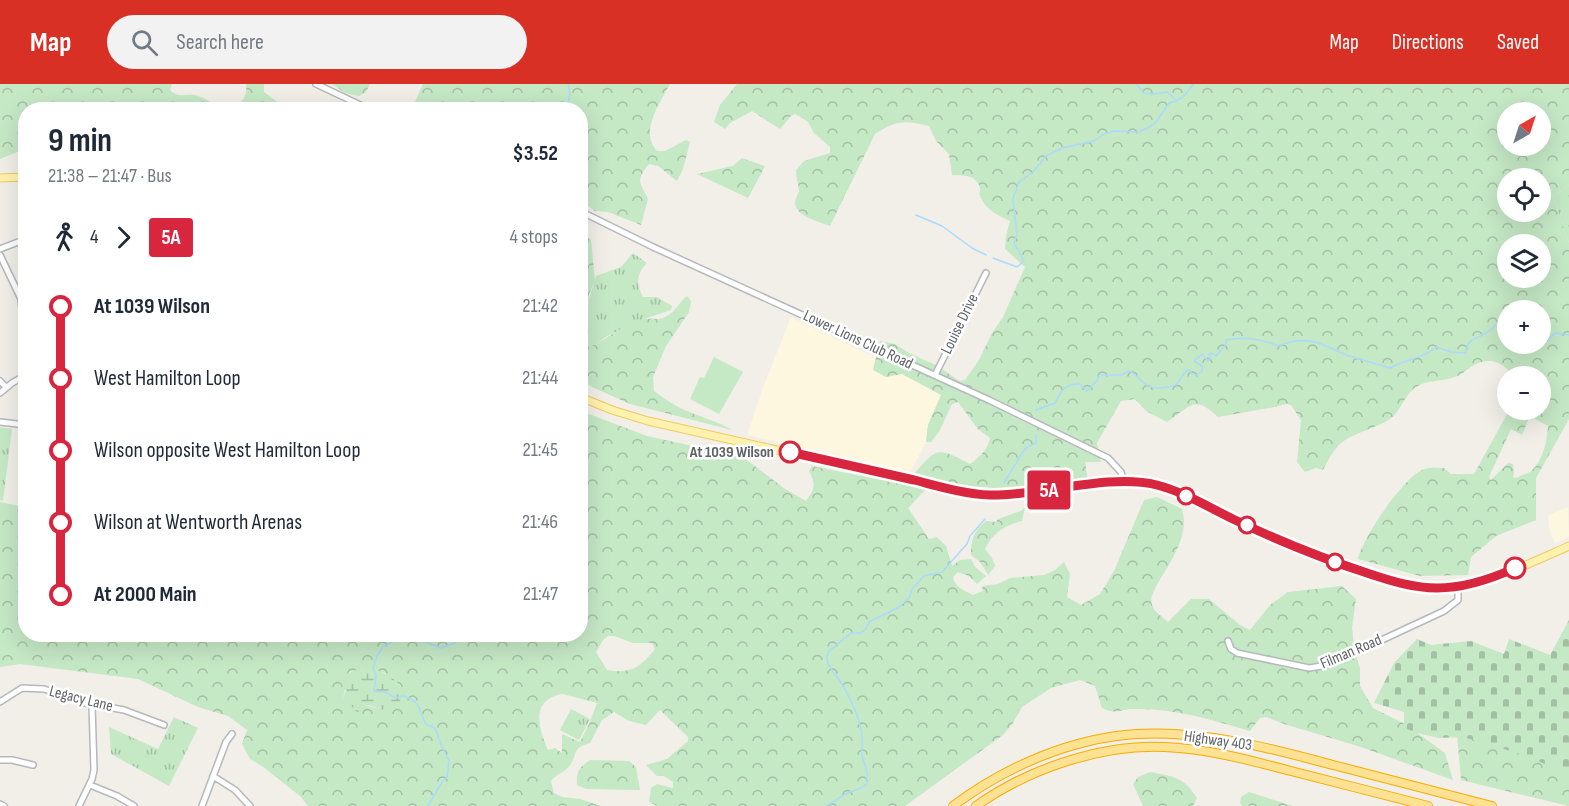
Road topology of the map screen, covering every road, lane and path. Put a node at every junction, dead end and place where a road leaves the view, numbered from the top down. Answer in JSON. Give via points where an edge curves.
{"nodes":[{"id":1,"x":316,"y":84,"type":"edge"},
{"id":2,"x":354,"y":102,"type":"edge"},
{"id":3,"x":18,"y":177,"type":"edge"},
{"id":4,"x":0,"y":178,"type":"edge"},
{"id":5,"x":588,"y":215,"type":"edge"},
{"id":6,"x":18,"y":242,"type":"edge"},
{"id":7,"x":0,"y":249,"type":"edge"},
{"id":8,"x":0,"y":255,"type":"edge"},
{"id":9,"x":986,"y":273,"type":"dead end"},
{"id":10,"x":18,"y":289,"type":"edge"},
{"id":11,"x":935,"y":375,"type":"junction"},
{"id":12,"x":18,"y":380,"type":"edge"},
{"id":13,"x":0,"y":381,"type":"edge"},
{"id":14,"x":6,"y":387,"type":"junction"},
{"id":15,"x":0,"y":393,"type":"edge"},
{"id":16,"x":588,"y":400,"type":"edge"},
{"id":17,"x":0,"y":422,"type":"edge"},
{"id":18,"x":18,"y":424,"type":"edge"},
{"id":19,"x":1124,"y":482,"type":"junction"},
{"id":20,"x":1569,"y":546,"type":"edge"},
{"id":21,"x":1458,"y":586,"type":"junction"},
{"id":22,"x":1228,"y":641,"type":"dead end"},
{"id":23,"x":0,"y":702,"type":"edge"},
{"id":24,"x":92,"y":705,"type":"junction"},
{"id":25,"x":164,"y":725,"type":"dead end"},
{"id":26,"x":232,"y":734,"type":"dead end"},
{"id":27,"x":0,"y":760,"type":"edge"},
{"id":28,"x":33,"y":765,"type":"dead end"},
{"id":29,"x":213,"y":776,"type":"junction"},
{"id":30,"x":90,"y":785,"type":"junction"},
{"id":31,"x":79,"y":806,"type":"edge"},
{"id":32,"x":134,"y":806,"type":"edge"},
{"id":33,"x":202,"y":806,"type":"edge"},
{"id":34,"x":250,"y":806,"type":"edge"},
{"id":35,"x":953,"y":806,"type":"edge"},
{"id":36,"x":976,"y":806,"type":"edge"},
{"id":37,"x":1428,"y":806,"type":"edge"},
{"id":38,"x":1492,"y":806,"type":"edge"}],
"edges":[{"from":1,"to":2,"type":"street"},
{"from":3,"to":4,"type":"main road"},
{"from":5,"to":11,"type":"street","name":"Lower Lions Club Road"},
{"from":6,"to":7,"type":"street"},
{"from":8,"to":10,"type":"street"},
{"from":9,"to":11,"type":"street","name":"Louise Drive"},
{"from":11,"to":19,"type":"street","name":"Lower Lions Club Road","via":[[1108,458],[1121,472]]},
{"from":12,"to":14,"type":"street"},
{"from":13,"to":14,"type":"street"},
{"from":14,"to":15,"type":"street"},
{"from":16,"to":19,"type":"main road","via":[[648,421],[955,490],[989,495]]},
{"from":17,"to":18,"type":"street"},
{"from":19,"to":21,"type":"main road","via":[[1172,490],[1266,534],[1393,581],[1437,588]]},
{"from":20,"to":21,"type":"main road","via":[[1488,580]]},
{"from":21,"to":22,"type":"street","name":"Filman Road","via":[[1458,600],[1444,611],[1318,668],[1238,653]]},
{"from":23,"to":24,"type":"street","name":"Legacy Lane","via":[[22,688],[54,691]]},
{"from":24,"to":25,"type":"street","name":"Legacy Lane","via":[[124,710]]},
{"from":24,"to":30,"type":"street","via":[[94,770]]},
{"from":26,"to":29,"type":"street"},
{"from":27,"to":28,"type":"street"},
{"from":29,"to":33,"type":"street"},
{"from":29,"to":34,"type":"street"},
{"from":30,"to":31,"type":"street"},
{"from":30,"to":32,"type":"street"},
{"from":35,"to":38,"type":"highway","name":"Highway 403","via":[[988,782],[1049,753],[1136,734],[1204,737],[1248,744]]},
{"from":36,"to":37,"type":"highway","name":"Highway 403","via":[[1010,784],[1054,766],[1119,750],[1164,747],[1217,752]]}]}
